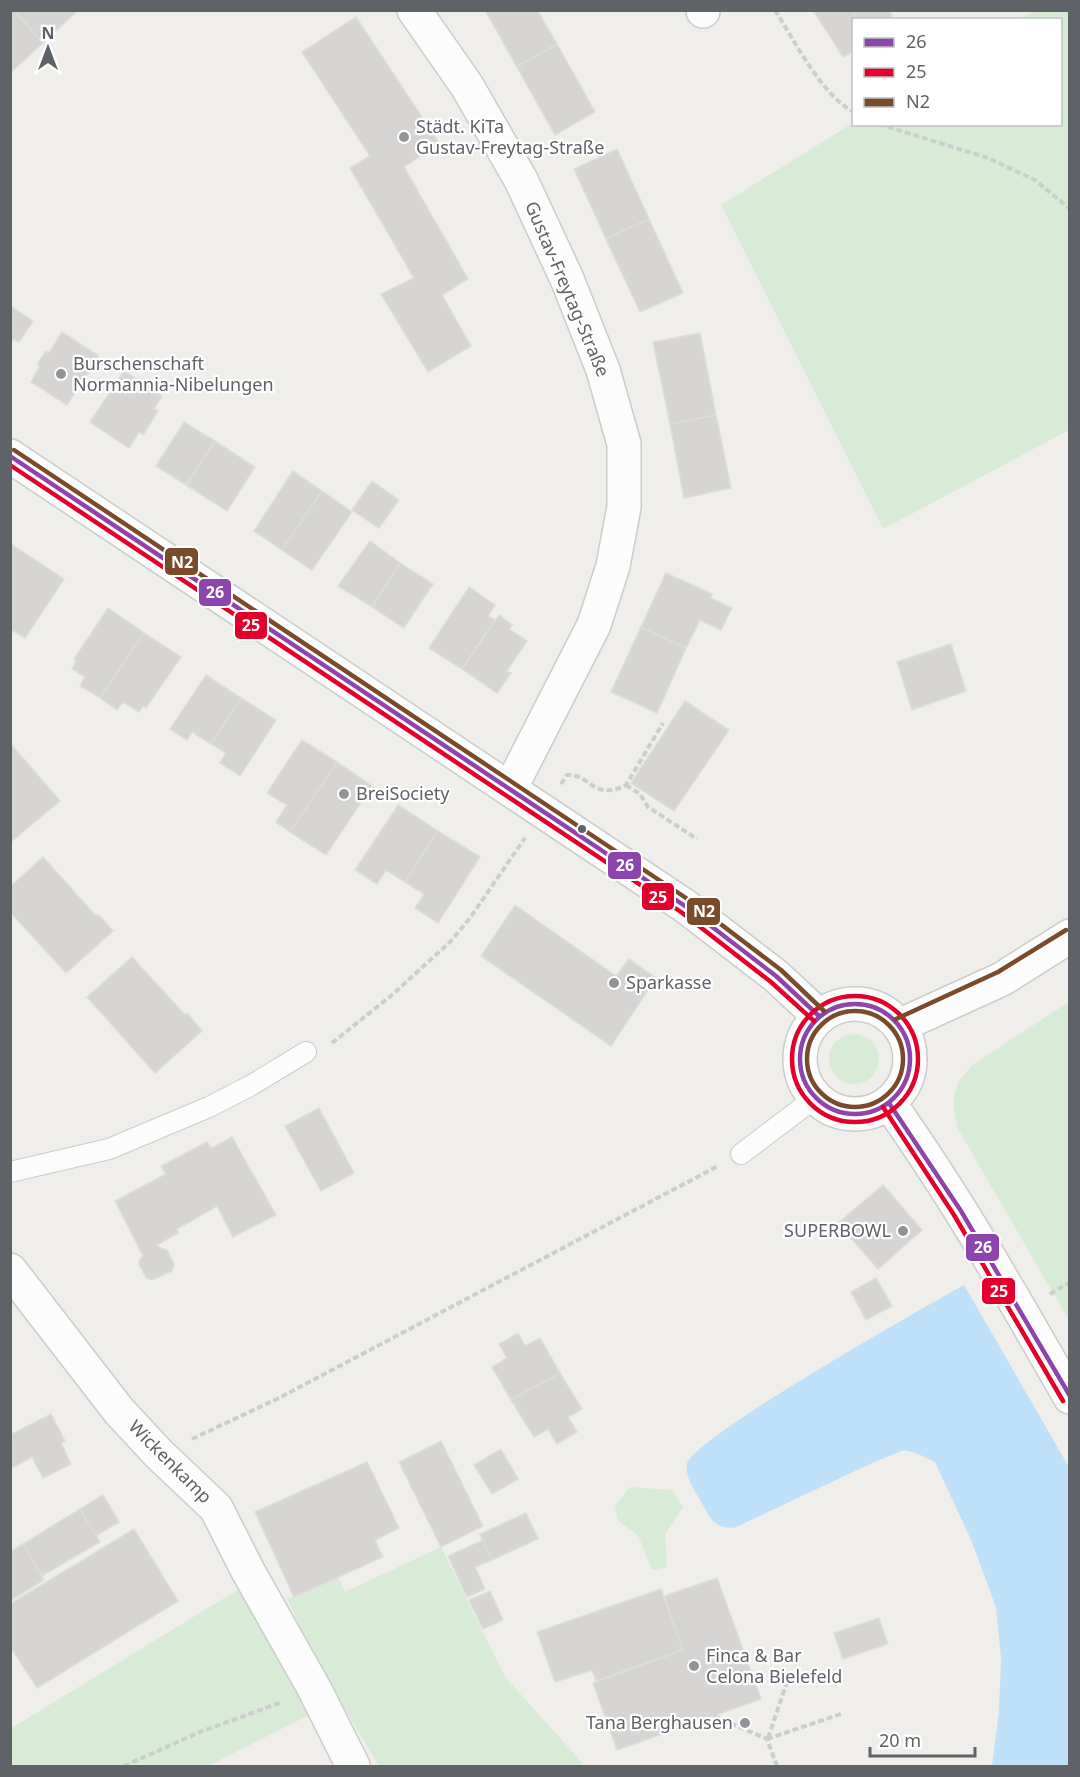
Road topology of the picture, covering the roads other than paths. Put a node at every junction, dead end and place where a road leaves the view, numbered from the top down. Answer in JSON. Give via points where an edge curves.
{"nodes":[{"id":1,"x":414,"y":10,"type":"edge"},
{"id":2,"x":10,"y":456,"type":"edge"},
{"id":3,"x":510,"y":789,"type":"junction"},
{"id":4,"x":1070,"y":936,"type":"edge"},
{"id":5,"x":819,"y":1016,"type":"junction"},
{"id":6,"x":899,"y":1026,"type":"junction"},
{"id":7,"x":306,"y":1052,"type":"road end"},
{"id":8,"x":815,"y":1098,"type":"junction"},
{"id":9,"x":889,"y":1103,"type":"junction"},
{"id":10,"x":741,"y":1154,"type":"road end"},
{"id":11,"x":10,"y":1172,"type":"edge"},
{"id":12,"x":10,"y":1270,"type":"edge"},
{"id":13,"x":1070,"y":1397,"type":"edge"},
{"id":14,"x":353,"y":1767,"type":"edge"}],
"edges":[{"from":1,"to":3,"type":"street","name":"Gustav-Freytag-Straße","via":[[467,86],[521,180],[599,360],[624,444],[624,507],[613,566],[594,625]]},
{"from":2,"to":3,"type":"street"},
{"from":3,"to":5,"type":"street","via":[[692,912],[776,976]]},
{"from":4,"to":6,"type":"street","via":[[1002,979]]},
{"from":5,"to":6,"type":"street","via":[[841,1005],[868,1005],[881,1010]]},
{"from":5,"to":8,"type":"street","via":[[808,1029],[799,1055],[804,1082]]},
{"from":6,"to":9,"type":"street","via":[[908,1044],[910,1061],[907,1078]]},
{"from":7,"to":11,"type":"lane","via":[[209,1107],[110,1149]]},
{"from":8,"to":9,"type":"street","via":[[833,1111],[861,1115]]},
{"from":8,"to":10,"type":"lane"},
{"from":9,"to":13,"type":"street","via":[[979,1240]]},
{"from":12,"to":14,"type":"street","name":"Wickenkamp","via":[[113,1403],[216,1508]]}]}
